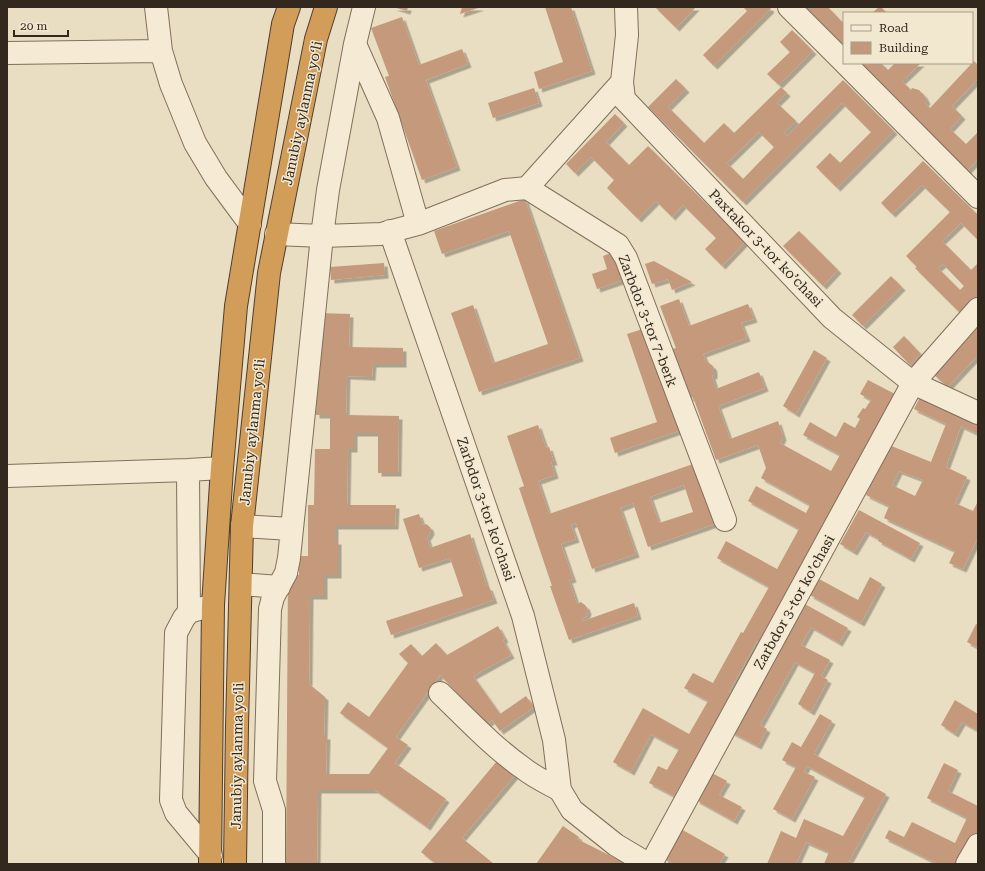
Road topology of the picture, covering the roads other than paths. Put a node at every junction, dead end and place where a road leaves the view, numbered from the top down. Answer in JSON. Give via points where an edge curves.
{"nodes":[{"id":1,"x":156,"y":7,"type":"edge"},
{"id":2,"x":289,"y":7,"type":"edge"},
{"id":3,"x":326,"y":7,"type":"edge"},
{"id":4,"x":364,"y":7,"type":"edge"},
{"id":5,"x":626,"y":7,"type":"edge"},
{"id":6,"x":789,"y":7,"type":"edge"},
{"id":7,"x":355,"y":44,"type":"junction"},
{"id":8,"x":161,"y":51,"type":"junction"},
{"id":9,"x":7,"y":53,"type":"edge"},
{"id":10,"x":843,"y":62,"type":"edge"},
{"id":11,"x":845,"y":64,"type":"edge"},
{"id":12,"x":622,"y":82,"type":"junction"},
{"id":13,"x":527,"y":188,"type":"junction"},
{"id":14,"x":978,"y":197,"type":"edge"},
{"id":15,"x":250,"y":224,"type":"junction"},
{"id":16,"x":418,"y":224,"type":"junction"},
{"id":17,"x":390,"y":231,"type":"junction"},
{"id":18,"x":276,"y":234,"type":"junction"},
{"id":19,"x":322,"y":236,"type":"junction"},
{"id":20,"x":978,"y":309,"type":"edge"},
{"id":21,"x":913,"y":383,"type":"junction"},
{"id":22,"x":978,"y":413,"type":"edge"},
{"id":23,"x":222,"y":468,"type":"junction"},
{"id":24,"x":188,"y":470,"type":"junction"},
{"id":25,"x":7,"y":476,"type":"edge"},
{"id":26,"x":725,"y":520,"type":"dead end"},
{"id":27,"x":242,"y":526,"type":"junction"},
{"id":28,"x":291,"y":529,"type":"junction"},
{"id":29,"x":241,"y":584,"type":"junction"},
{"id":30,"x":279,"y":587,"type":"junction"},
{"id":31,"x":213,"y":605,"type":"junction"},
{"id":32,"x":189,"y":612,"type":"junction"},
{"id":33,"x":239,"y":668,"type":"junction"},
{"id":34,"x":269,"y":670,"type":"junction"},
{"id":35,"x":440,"y":694,"type":"dead end"},
{"id":36,"x":237,"y":726,"type":"junction"},
{"id":37,"x":267,"y":726,"type":"junction"},
{"id":38,"x":237,"y":781,"type":"junction"},
{"id":39,"x":265,"y":781,"type":"junction"},
{"id":40,"x":560,"y":790,"type":"junction"},
{"id":41,"x":978,"y":845,"type":"edge"},
{"id":42,"x":211,"y":859,"type":"edge"},
{"id":43,"x":235,"y":864,"type":"edge"},
{"id":44,"x":274,"y":864,"type":"edge"},
{"id":45,"x":650,"y":864,"type":"edge"},
{"id":46,"x":967,"y":864,"type":"edge"}],
"edges":[{"from":1,"to":8,"type":"street"},
{"from":2,"to":15,"type":"highway","name":"Janubiy aylanma yoʻli","via":[[283,24]]},
{"from":3,"to":18,"type":"highway","name":"Janubiy aylanma yoʻli","via":[[316,39]]},
{"from":4,"to":7,"type":"street"},
{"from":5,"to":12,"type":"street","name":"Paxtakor 3-tor koʼchasi","via":[[627,36]]},
{"from":6,"to":10,"type":"street"},
{"from":7,"to":16,"type":"street","via":[[388,118]]},
{"from":7,"to":19,"type":"street"},
{"from":8,"to":9,"type":"street"},
{"from":8,"to":15,"type":"street","via":[[170,84],[195,143],[216,178]]},
{"from":11,"to":14,"type":"street"},
{"from":12,"to":13,"type":"street"},
{"from":12,"to":21,"type":"street","name":"Paxtakor 3-tor koʼchasi","via":[[624,100],[832,318]]},
{"from":13,"to":16,"type":"street","via":[[505,190]]},
{"from":13,"to":26,"type":"street","name":"Zarbdor 3-tor 7-berk","via":[[618,245],[626,258]]},
{"from":15,"to":23,"type":"highway","name":"Janubiy aylanma yoʻli","via":[[236,306]]},
{"from":16,"to":17,"type":"street"},
{"from":17,"to":19,"type":"street","via":[[381,234]]},
{"from":17,"to":40,"type":"street","name":"Zarbdor 3-tor koʼchasi","via":[[522,616],[554,740]]},
{"from":18,"to":19,"type":"street"},
{"from":18,"to":27,"type":"highway","name":"Janubiy aylanma yoʻli","via":[[268,273]]},
{"from":19,"to":28,"type":"street"},
{"from":20,"to":21,"type":"street"},
{"from":21,"to":22,"type":"street","name":"Paxtakor 3-tor koʼchasi"},
{"from":21,"to":45,"type":"street","name":"Zarbdor 3-tor koʼchasi"},
{"from":23,"to":24,"type":"street"},
{"from":23,"to":31,"type":"highway","name":"Janubiy aylanma yoʻli"},
{"from":24,"to":25,"type":"street"},
{"from":24,"to":32,"type":"street"},
{"from":27,"to":28,"type":"street"},
{"from":27,"to":29,"type":"highway","name":"Janubiy aylanma yoʻli"},
{"from":28,"to":30,"type":"street","via":[[286,573]]},
{"from":29,"to":30,"type":"street"},
{"from":29,"to":33,"type":"highway","name":"Janubiy aylanma yoʻli"},
{"from":30,"to":34,"type":"street","via":[[270,609]]},
{"from":31,"to":32,"type":"street"},
{"from":31,"to":42,"type":"highway","name":"Janubiy aylanma yoʻli"},
{"from":32,"to":42,"type":"street","via":[[176,633],[171,800],[176,812]]},
{"from":33,"to":34,"type":"street"},
{"from":33,"to":36,"type":"highway","name":"Janubiy aylanma yoʻli"},
{"from":34,"to":37,"type":"street"},
{"from":35,"to":40,"type":"street","via":[[505,755],[540,780]]},
{"from":36,"to":37,"type":"street"},
{"from":36,"to":38,"type":"highway","name":"Janubiy aylanma yoʻli"},
{"from":37,"to":39,"type":"street"},
{"from":38,"to":39,"type":"street"},
{"from":38,"to":43,"type":"highway","name":"Janubiy aylanma yoʻli"},
{"from":39,"to":44,"type":"street","via":[[274,810]]},
{"from":40,"to":45,"type":"street","name":"Zarbdor 3-tor koʼchasi","via":[[572,810],[616,845]]},
{"from":41,"to":46,"type":"street"}]}
